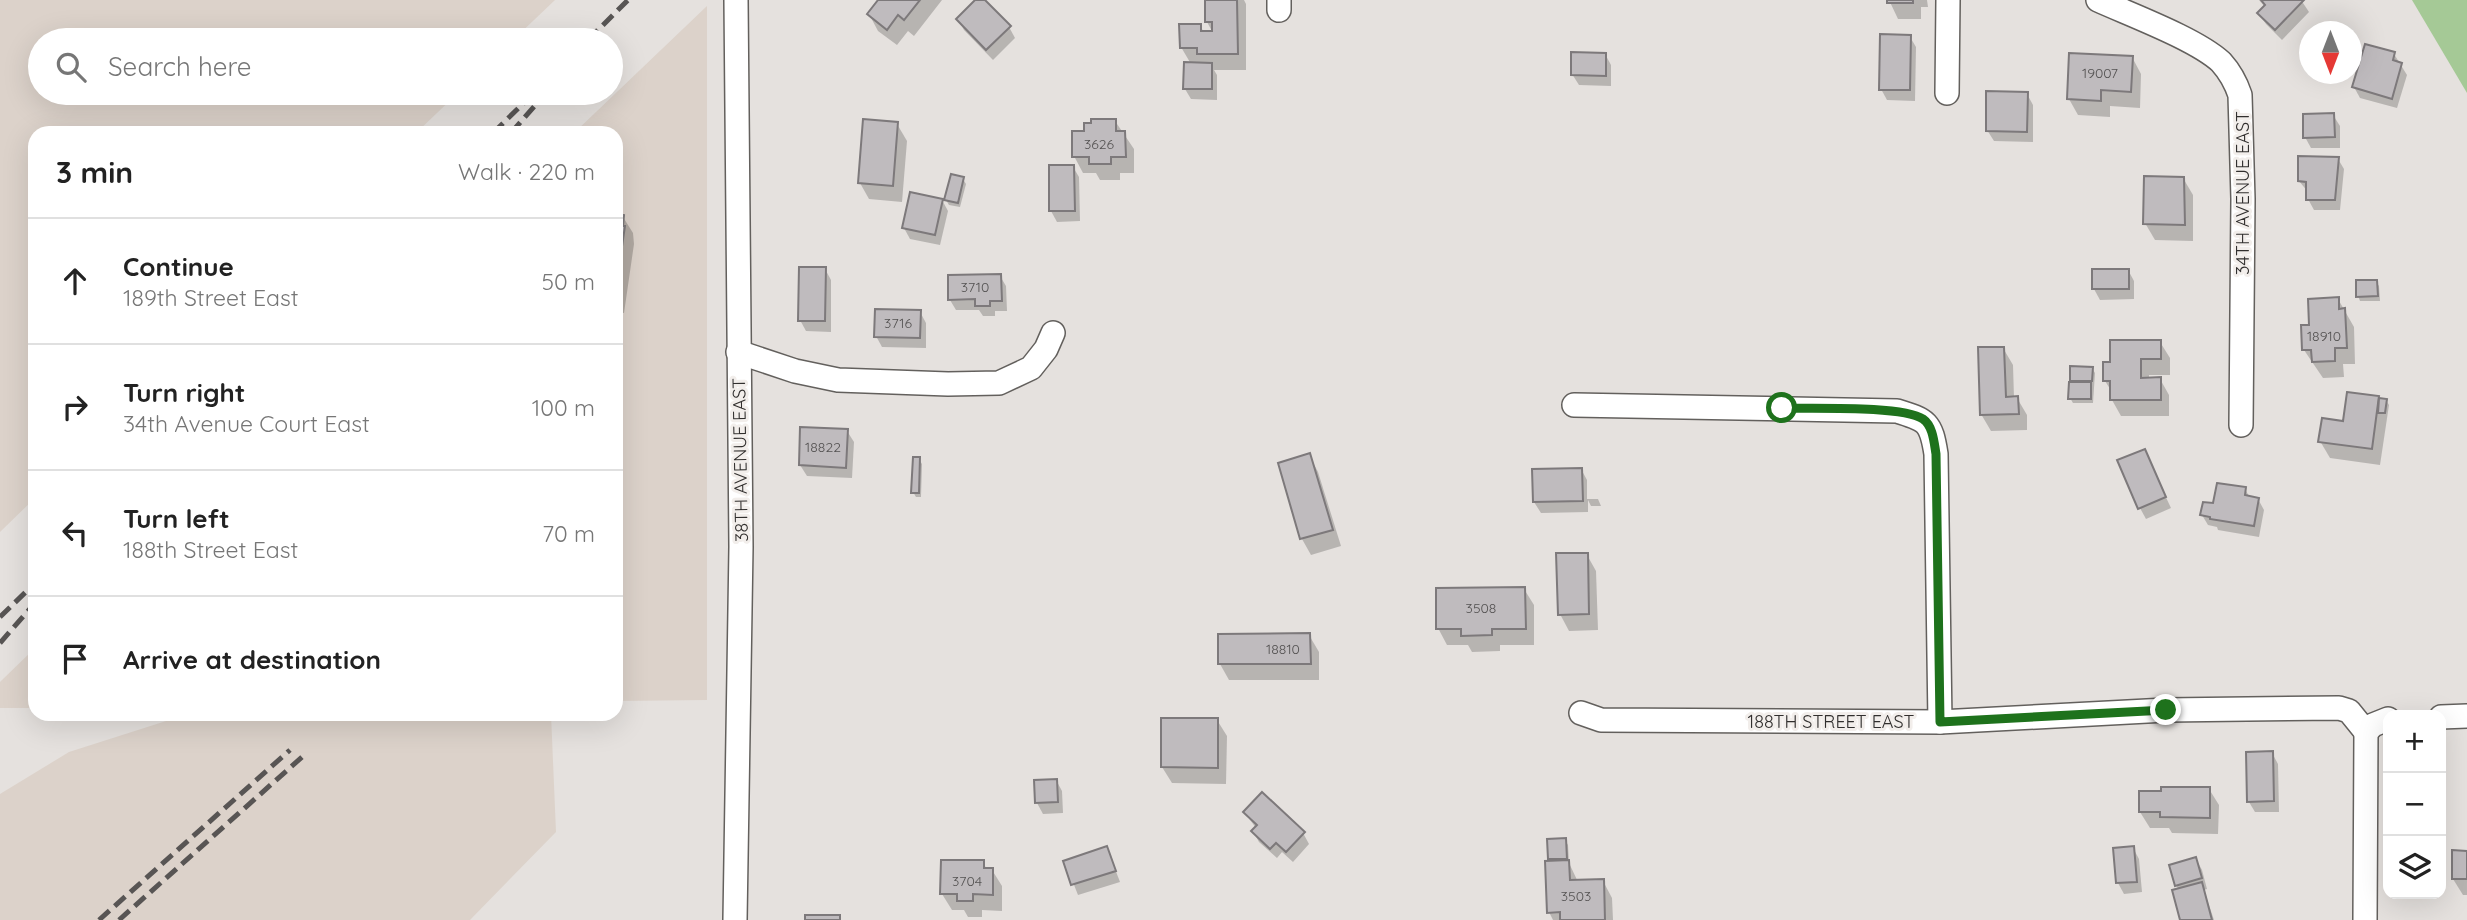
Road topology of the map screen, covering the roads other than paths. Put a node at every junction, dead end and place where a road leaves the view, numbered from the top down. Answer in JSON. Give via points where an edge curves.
{"nodes":[{"id":1,"x":736,"y":0,"type":"edge"},
{"id":2,"x":1948,"y":0,"type":"edge"},
{"id":3,"x":2098,"y":0,"type":"edge"},
{"id":4,"x":1947,"y":93,"type":"dead end"},
{"id":5,"x":1053,"y":333,"type":"dead end"},
{"id":6,"x":738,"y":352,"type":"junction"},
{"id":7,"x":1574,"y":405,"type":"dead end"},
{"id":8,"x":2241,"y":425,"type":"dead end"},
{"id":9,"x":1581,"y":712,"type":"dead end"},
{"id":10,"x":2467,"y":716,"type":"edge"},
{"id":11,"x":2446,"y":717,"type":"edge"},
{"id":12,"x":2383,"y":721,"type":"edge"},
{"id":13,"x":1940,"y":722,"type":"junction"},
{"id":14,"x":2366,"y":732,"type":"junction"},
{"id":15,"x":735,"y":920,"type":"edge"},
{"id":16,"x":2365,"y":920,"type":"edge"}],
"edges":[{"from":1,"to":6,"type":"street","name":"38TH AVENUE EAST"},
{"from":2,"to":4,"type":"street"},
{"from":3,"to":8,"type":"street","name":"34TH AVENUE EAST","via":[[2195,45],[2218,60],[2235,80],[2240,95],[2243,199]]},
{"from":5,"to":6,"type":"street","via":[[1031,368],[999,383],[838,380]]},
{"from":6,"to":15,"type":"street","name":"38TH AVENUE EAST","via":[[741,547]]},
{"from":7,"to":13,"type":"street","via":[[1896,411],[1920,418],[1930,427],[1936,454]]},
{"from":9,"to":13,"type":"street","name":"188TH STREET EAST","via":[[1601,720]]},
{"from":10,"to":11,"type":"street"},
{"from":12,"to":14,"type":"street"},
{"from":13,"to":14,"type":"street","name":"188TH STREET EAST","via":[[2166,710],[2339,708],[2349,711]]},
{"from":14,"to":16,"type":"street"}]}
